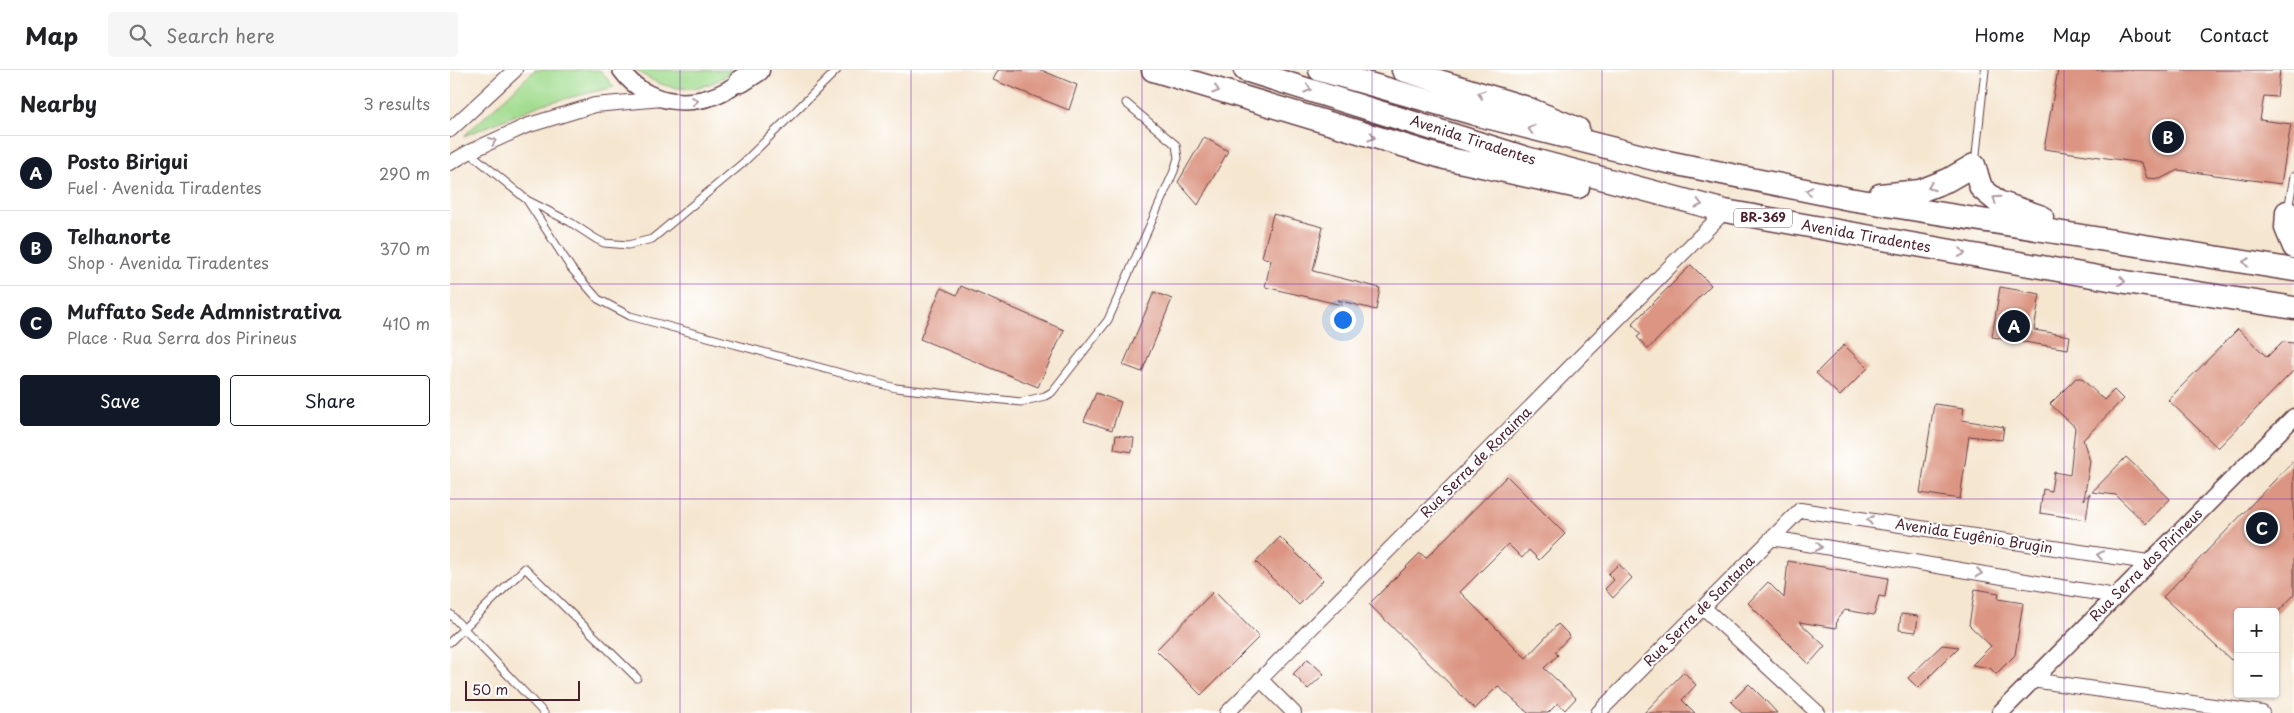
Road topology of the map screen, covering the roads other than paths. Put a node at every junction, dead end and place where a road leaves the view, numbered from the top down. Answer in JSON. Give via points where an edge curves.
{"nodes":[{"id":1,"x":515,"y":70,"type":"edge"},
{"id":2,"x":621,"y":70,"type":"edge"},
{"id":3,"x":837,"y":70,"type":"edge"},
{"id":4,"x":1153,"y":70,"type":"edge"},
{"id":5,"x":1245,"y":70,"type":"edge"},
{"id":6,"x":1320,"y":70,"type":"edge"},
{"id":7,"x":1986,"y":70,"type":"edge"},
{"id":8,"x":1412,"y":71,"type":"edge"},
{"id":9,"x":750,"y":74,"type":"edge"},
{"id":10,"x":663,"y":99,"type":"junction"},
{"id":11,"x":1126,"y":103,"type":"dead end"},
{"id":12,"x":450,"y":130,"type":"edge"},
{"id":13,"x":469,"y":152,"type":"junction"},
{"id":14,"x":1658,"y":160,"type":"junction"},
{"id":15,"x":450,"y":163,"type":"edge"},
{"id":16,"x":1974,"y":165,"type":"junction"},
{"id":17,"x":2294,"y":176,"type":"edge"},
{"id":18,"x":1660,"y":195,"type":"junction"},
{"id":19,"x":1849,"y":199,"type":"junction"},
{"id":20,"x":527,"y":200,"type":"junction"},
{"id":21,"x":1725,"y":211,"type":"junction"},
{"id":22,"x":2287,"y":212,"type":"joint"},
{"id":23,"x":2124,"y":243,"type":"junction"},
{"id":24,"x":2294,"y":247,"type":"edge"},
{"id":25,"x":2294,"y":270,"type":"edge"},
{"id":26,"x":2294,"y":308,"type":"edge"},
{"id":27,"x":2294,"y":417,"type":"edge"},
{"id":28,"x":1800,"y":510,"type":"joint"},
{"id":29,"x":1771,"y":538,"type":"junction"},
{"id":30,"x":2148,"y":562,"type":"junction"},
{"id":31,"x":2115,"y":596,"type":"junction"},
{"id":32,"x":1703,"y":607,"type":"junction"},
{"id":33,"x":450,"y":614,"type":"edge"},
{"id":34,"x":464,"y":628,"type":"junction"},
{"id":35,"x":450,"y":642,"type":"edge"},
{"id":36,"x":637,"y":678,"type":"dead end"},
{"id":37,"x":1260,"y":679,"type":"junction"},
{"id":38,"x":2032,"y":680,"type":"junction"},
{"id":39,"x":544,"y":713,"type":"edge"},
{"id":40,"x":1227,"y":713,"type":"edge"},
{"id":41,"x":1294,"y":713,"type":"edge"},
{"id":42,"x":1598,"y":713,"type":"edge"},
{"id":43,"x":1818,"y":713,"type":"edge"},
{"id":44,"x":2000,"y":713,"type":"edge"},
{"id":45,"x":2262,"y":713,"type":"edge"}],
"edges":[{"from":1,"to":12,"type":"street"},
{"from":2,"to":10,"type":"street","via":[[635,84]]},
{"from":3,"to":20,"type":"lane","via":[[743,163],[652,239],[628,245],[604,243]]},
{"from":4,"to":18,"type":"highway","one_way":true,"via":[[1445,158],[1582,188]]},
{"from":5,"to":18,"type":"highway","name":"Avenida Tiradentes","number":"BR-369","one_way":true,"via":[[1526,158]]},
{"from":14,"to":6,"type":"highway","name":"Avenida Tiradentes","one_way":true,"via":[[1475,114]]},
{"from":7,"to":16,"type":"lane"},
{"from":14,"to":8,"type":"highway","one_way":true,"via":[[1524,107]]},
{"from":10,"to":9,"type":"street","one_way":true,"via":[[677,102],[704,100],[730,89]]},
{"from":13,"to":10,"type":"street","one_way":true,"via":[[526,126],[595,105]]},
{"from":11,"to":20,"type":"lane","via":[[1176,145],[1178,158],[1174,172],[1108,320],[1052,392],[1020,402],[896,388],[630,316],[598,299],[571,268]]},
{"from":13,"to":15,"type":"street"},
{"from":13,"to":20,"type":"lane"},
{"from":19,"to":14,"type":"highway","name":"Avenida Tiradentes","one_way":true},
{"from":16,"to":19,"type":"highway","one_way":true,"via":[[1920,191]]},
{"from":23,"to":16,"type":"highway","one_way":true,"via":[[1998,202],[1981,188]]},
{"from":17,"to":22,"type":"lane"},
{"from":18,"to":21,"type":"highway","name":"Avenida Tiradentes","number":"BR-369","one_way":true},
{"from":19,"to":23,"type":"highway","name":"Avenida Tiradentes"},
{"from":21,"to":26,"type":"highway","name":"Avenida Tiradentes","number":"BR-369","one_way":true},
{"from":21,"to":37,"type":"street","name":"Rua Serra de Roraima"},
{"from":22,"to":24,"type":"highway","via":[[2286,228]]},
{"from":25,"to":23,"type":"highway","name":"Avenida Tiradentes","one_way":true},
{"from":27,"to":30,"type":"street","name":"Rua Serra dos Pirineus"},
{"from":28,"to":29,"type":"street","name":"Rua Serra de Santana"},
{"from":30,"to":28,"type":"street","name":"Avenida Eugênio Brugin","one_way":true},
{"from":29,"to":31,"type":"street","one_way":true},
{"from":29,"to":32,"type":"street","name":"Rua Serra de Santana"},
{"from":30,"to":31,"type":"street","name":"Rua Serra dos Pirineus"},
{"from":31,"to":38,"type":"street","name":"Rua Serra dos Pirineus"},
{"from":32,"to":42,"type":"street","name":"Rua Serra de Santana"},
{"from":32,"to":43,"type":"street"},
{"from":33,"to":34,"type":"lane"},
{"from":34,"to":35,"type":"lane"},
{"from":34,"to":36,"type":"lane","via":[[525,568]]},
{"from":34,"to":39,"type":"lane"},
{"from":37,"to":40,"type":"street","name":"Rua Serra de Roraima"},
{"from":37,"to":41,"type":"street"},
{"from":38,"to":44,"type":"street","name":"Rua Serra dos Pirineus"},
{"from":38,"to":45,"type":"street"}]}
